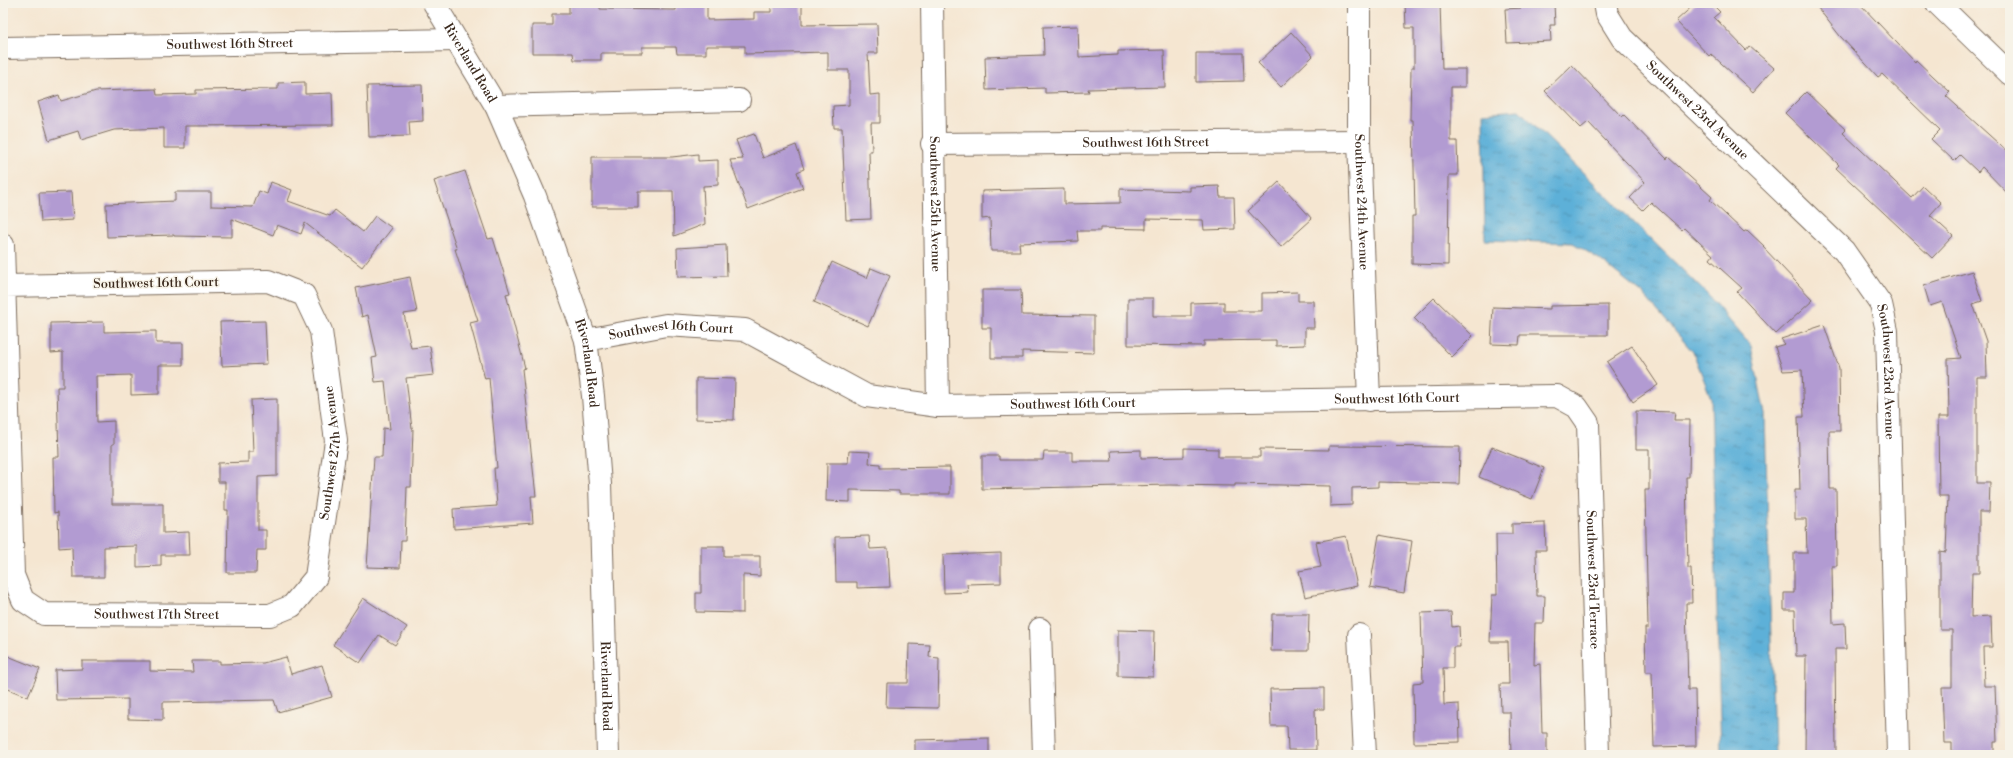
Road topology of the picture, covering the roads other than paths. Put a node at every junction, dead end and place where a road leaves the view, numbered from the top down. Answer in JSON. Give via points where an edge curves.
{"nodes":[{"id":1,"x":434,"y":3,"type":"edge"},
{"id":2,"x":932,"y":3,"type":"edge"},
{"id":3,"x":1359,"y":3,"type":"edge"},
{"id":4,"x":1605,"y":3,"type":"edge"},
{"id":5,"x":1937,"y":3,"type":"edge"},
{"id":6,"x":456,"y":40,"type":"junction"},
{"id":7,"x":3,"y":48,"type":"edge"},
{"id":8,"x":2010,"y":74,"type":"edge"},
{"id":9,"x":739,"y":100,"type":"dead end"},
{"id":10,"x":496,"y":106,"type":"junction"},
{"id":11,"x":1359,"y":141,"type":"junction"},
{"id":12,"x":932,"y":144,"type":"junction"},
{"id":13,"x":3,"y":245,"type":"edge"},
{"id":14,"x":4,"y":286,"type":"junction"},
{"id":15,"x":304,"y":295,"type":"joint"},
{"id":16,"x":586,"y":340,"type":"junction"},
{"id":17,"x":1369,"y":400,"type":"junction"},
{"id":18,"x":938,"y":406,"type":"junction"},
{"id":19,"x":1577,"y":407,"type":"joint"},
{"id":20,"x":292,"y":606,"type":"joint"},
{"id":21,"x":1040,"y":629,"type":"dead end"},
{"id":22,"x":1359,"y":635,"type":"dead end"},
{"id":23,"x":608,"y":755,"type":"edge"},
{"id":24,"x":1044,"y":755,"type":"edge"},
{"id":25,"x":1365,"y":755,"type":"edge"},
{"id":26,"x":1598,"y":755,"type":"edge"},
{"id":27,"x":1898,"y":755,"type":"edge"}],
"edges":[{"from":1,"to":6,"type":"street","name":"Riverland Road"},
{"from":2,"to":12,"type":"street","name":"Southwest 25th Avenue"},
{"from":3,"to":11,"type":"street","name":"Southwest 24th Avenue"},
{"from":4,"to":27,"type":"street","name":"Southwest 23rd Avenue","via":[[1607,14],[1622,38],[1844,251],[1881,304],[1887,331]]},
{"from":5,"to":8,"type":"street"},
{"from":6,"to":7,"type":"street","name":"Southwest 16th Street"},
{"from":6,"to":10,"type":"street","name":"Riverland Road"},
{"from":9,"to":10,"type":"street"},
{"from":10,"to":16,"type":"street","name":"Riverland Road","via":[[535,196]]},
{"from":11,"to":12,"type":"street","name":"Southwest 16th Street"},
{"from":11,"to":17,"type":"street","name":"Southwest 24th Avenue"},
{"from":12,"to":18,"type":"street","name":"Southwest 25th Avenue"},
{"from":13,"to":14,"type":"street"},
{"from":14,"to":15,"type":"street","name":"Southwest 16th Court","via":[[268,281]]},
{"from":14,"to":20,"type":"street","name":"Southwest 17th Street","via":[[13,575],[23,600],[44,614],[270,615]]},
{"from":15,"to":20,"type":"street","name":"Southwest 27th Avenue","via":[[321,331],[336,441],[316,577]]},
{"from":16,"to":18,"type":"street","name":"Southwest 16th Court","via":[[666,325],[745,330],[867,396]]},
{"from":16,"to":23,"type":"street","name":"Riverland Road","via":[[600,484]]},
{"from":17,"to":18,"type":"street","name":"Southwest 16th Court"},
{"from":17,"to":19,"type":"street","name":"Southwest 16th Court","via":[[1557,396]]},
{"from":19,"to":26,"type":"street","name":"Southwest 23rd Terrace","via":[[1588,423]]},
{"from":21,"to":24,"type":"street"},
{"from":22,"to":25,"type":"street"}]}
